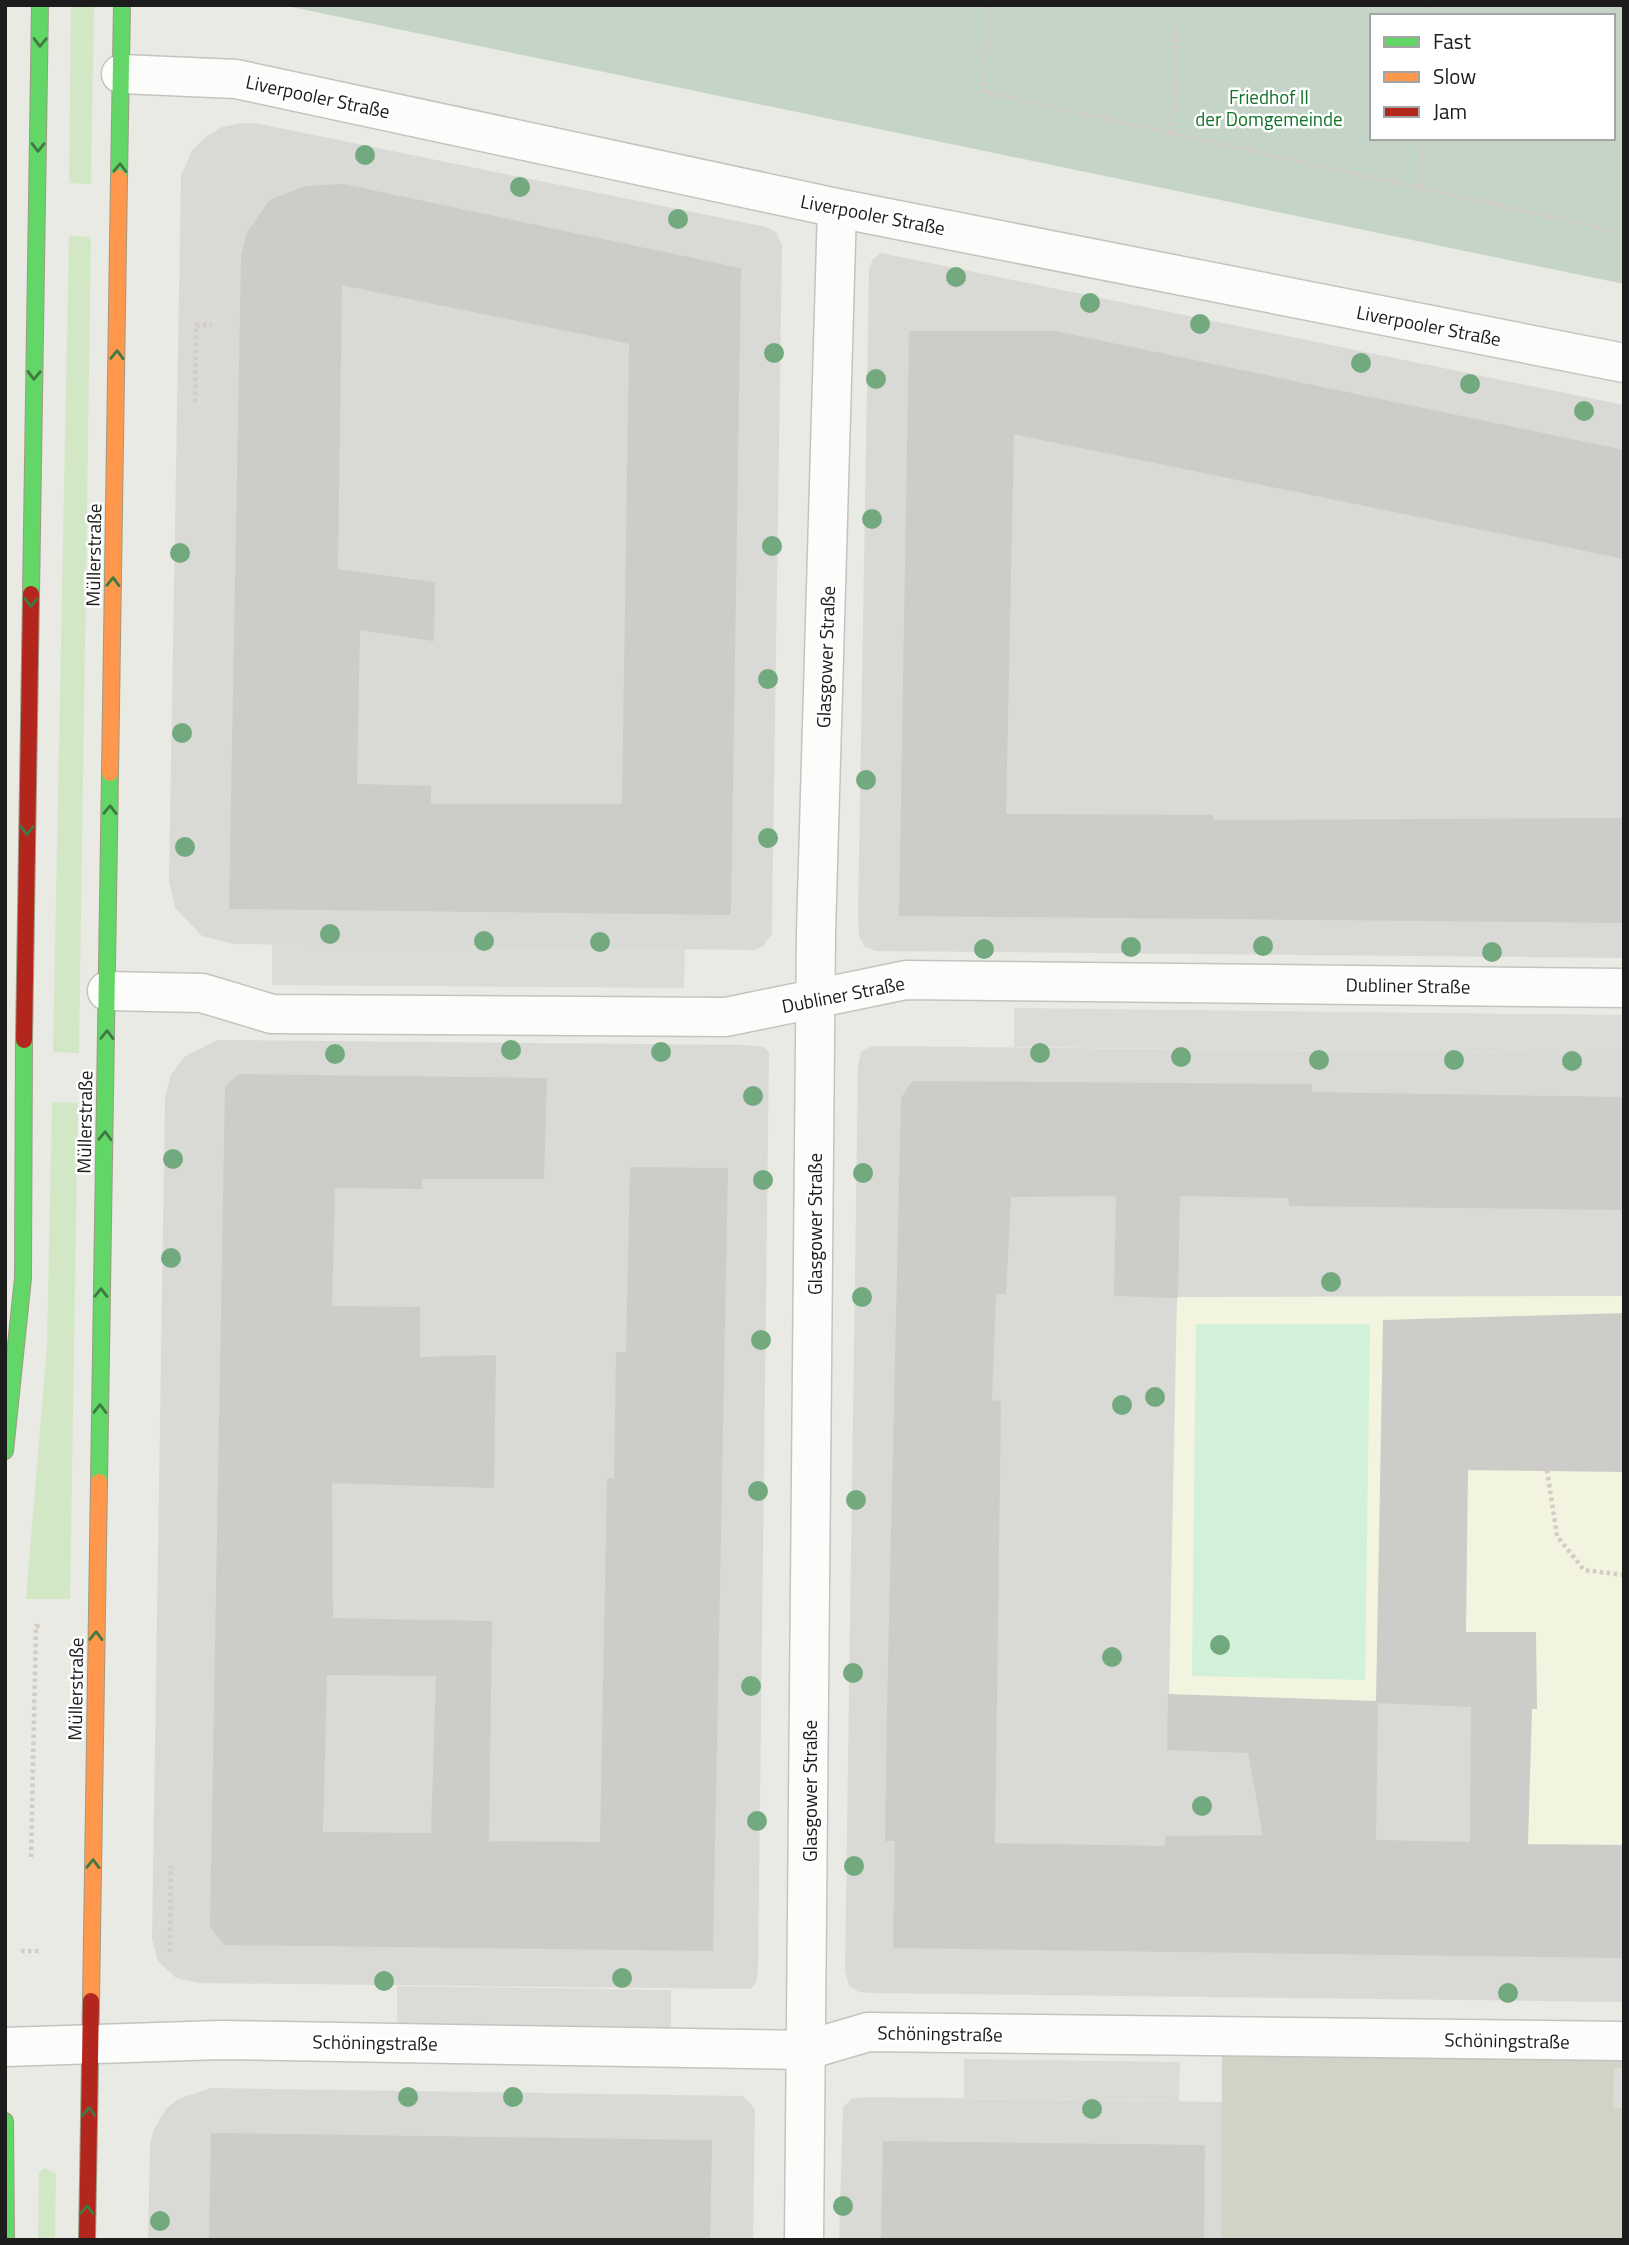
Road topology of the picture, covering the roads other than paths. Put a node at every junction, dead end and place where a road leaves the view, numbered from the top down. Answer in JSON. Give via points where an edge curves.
{"nodes":[{"id":1,"x":40,"y":5,"type":"edge"},
{"id":2,"x":122,"y":5,"type":"edge"},
{"id":3,"x":121,"y":74,"type":"junction"},
{"id":4,"x":837,"y":208,"type":"junction"},
{"id":5,"x":1624,"y":363,"type":"edge"},
{"id":6,"x":1624,"y":988,"type":"edge"},
{"id":7,"x":107,"y":991,"type":"junction"},
{"id":8,"x":816,"y":999,"type":"junction"},
{"id":9,"x":5,"y":1451,"type":"edge"},
{"id":10,"x":1624,"y":2041,"type":"edge"},
{"id":11,"x":90,"y":2044,"type":"junction"},
{"id":12,"x":5,"y":2047,"type":"edge"},
{"id":13,"x":807,"y":2050,"type":"junction"},
{"id":14,"x":5,"y":2121,"type":"edge"},
{"id":15,"x":6,"y":2240,"type":"edge"},
{"id":16,"x":87,"y":2240,"type":"edge"},
{"id":17,"x":804,"y":2240,"type":"edge"}],
"edges":[{"from":1,"to":9,"type":"main road","one_way":true,"via":[[23,1278]]},
{"from":2,"to":3,"type":"main road","name":"Müllerstraße"},
{"from":3,"to":4,"type":"street","name":"Liverpooler Straße","via":[[236,79]]},
{"from":7,"to":3,"type":"main road","name":"Müllerstraße","one_way":true},
{"from":4,"to":5,"type":"street","name":"Liverpooler Straße"},
{"from":4,"to":8,"type":"street","name":"Glasgower Straße"},
{"from":6,"to":8,"type":"street","name":"Dubliner Straße","via":[[906,980]]},
{"from":7,"to":8,"type":"street","name":"Dubliner Straße","via":[[202,993],[272,1014],[726,1017]]},
{"from":11,"to":7,"type":"main road","name":"Müllerstraße","one_way":true},
{"from":8,"to":13,"type":"street","name":"Glasgower Straße"},
{"from":10,"to":13,"type":"street","name":"Schöningstraße","via":[[868,2032]]},
{"from":11,"to":12,"type":"street","name":"Schöningstraße"},
{"from":11,"to":13,"type":"street","name":"Schöningstraße","via":[[220,2040]]},
{"from":16,"to":11,"type":"main road","name":"Müllerstraße","one_way":true},
{"from":13,"to":17,"type":"street","name":"Glasgower Straße"},
{"from":14,"to":15,"type":"main road"}]}
